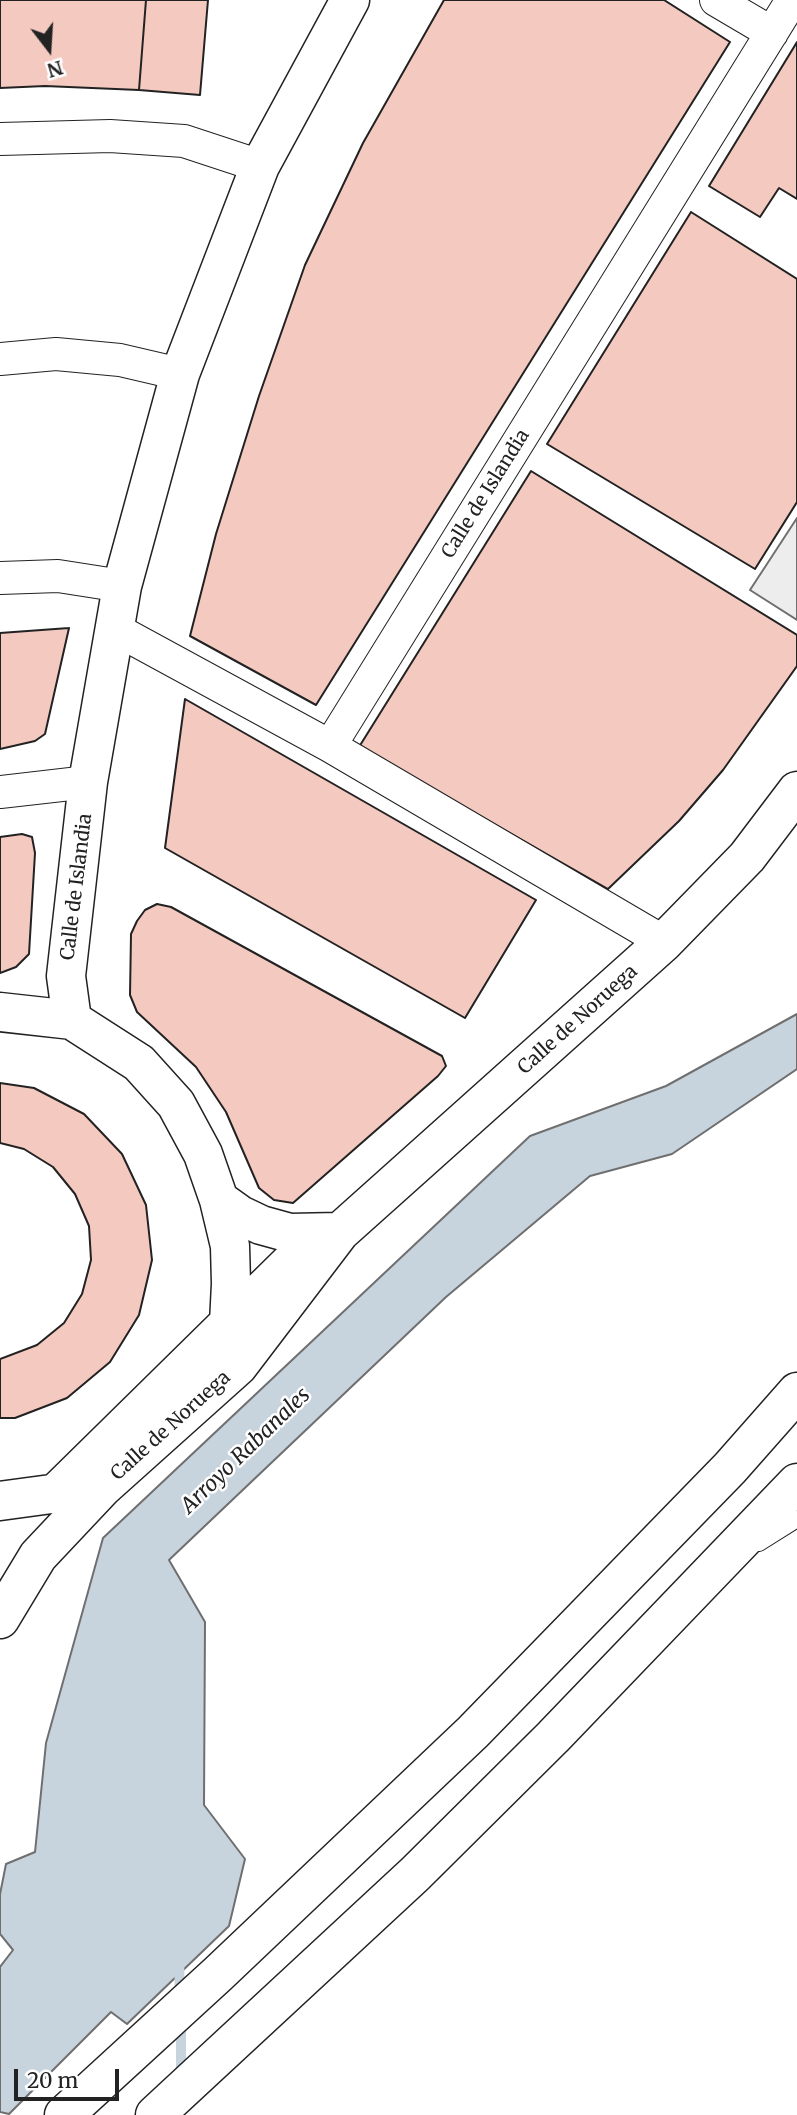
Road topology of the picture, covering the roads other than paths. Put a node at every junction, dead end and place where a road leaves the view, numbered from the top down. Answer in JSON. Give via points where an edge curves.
{"nodes":[{"id":1,"x":350,"y":0,"type":"edge"},
{"id":2,"x":716,"y":0,"type":"edge"},
{"id":3,"x":792,"y":0,"type":"edge"},
{"id":4,"x":772,"y":33,"type":"junction"},
{"id":5,"x":0,"y":139,"type":"edge"},
{"id":6,"x":260,"y":166,"type":"junction"},
{"id":7,"x":0,"y":359,"type":"edge"},
{"id":8,"x":180,"y":374,"type":"junction"},
{"id":9,"x":0,"y":578,"type":"edge"},
{"id":10,"x":122,"y":586,"type":"junction"},
{"id":11,"x":115,"y":629,"type":"junction"},
{"id":12,"x":330,"y":746,"type":"junction"},
{"id":13,"x":89,"y":782,"type":"junction"},
{"id":14,"x":797,"y":791,"type":"edge"},
{"id":15,"x":0,"y":792,"type":"edge"},
{"id":16,"x":664,"y":942,"type":"junction"},
{"id":17,"x":0,"y":1012,"type":"edge"},
{"id":18,"x":72,"y":1020,"type":"junction"},
{"id":19,"x":219,"y":1200,"type":"junction"},
{"id":20,"x":340,"y":1232,"type":"junction"},
{"id":21,"x":229,"y":1323,"type":"junction"},
{"id":22,"x":797,"y":1392,"type":"edge"},
{"id":23,"x":797,"y":1483,"type":"edge"},
{"id":24,"x":103,"y":1487,"type":"junction"},
{"id":25,"x":56,"y":1493,"type":"junction"},
{"id":26,"x":0,"y":1501,"type":"edge"},
{"id":27,"x":797,"y":1519,"type":"edge"},
{"id":28,"x":704,"y":1578,"type":"junction"},
{"id":29,"x":0,"y":1581,"type":"edge"},
{"id":30,"x":0,"y":1619,"type":"edge"},
{"id":31,"x":75,"y":2105,"type":"edge"},
{"id":32,"x":155,"y":2115,"type":"edge"}],
"edges":[{"from":1,"to":6,"type":"street","name":"Calle de Islandia"},
{"from":2,"to":4,"type":"street"},
{"from":3,"to":4,"type":"street","name":"Calle de Islandia"},
{"from":4,"to":12,"type":"street","name":"Calle de Islandia"},
{"from":5,"to":6,"type":"street","via":[[110,135],[184,141]]},
{"from":6,"to":8,"type":"street","name":"Calle de Islandia"},
{"from":7,"to":8,"type":"street","via":[[56,354],[120,360]]},
{"from":8,"to":10,"type":"street","name":"Calle de Islandia"},
{"from":9,"to":10,"type":"street","via":[[58,576]]},
{"from":10,"to":11,"type":"street","name":"Calle de Islandia"},
{"from":11,"to":12,"type":"street"},
{"from":11,"to":13,"type":"street","name":"Calle de Islandia"},
{"from":12,"to":16,"type":"street"},
{"from":13,"to":15,"type":"street"},
{"from":13,"to":18,"type":"street","name":"Calle de Islandia","via":[[66,976]]},
{"from":14,"to":16,"type":"street","name":"Calle de Noruega","via":[[747,858]]},
{"from":16,"to":20,"type":"street","name":"Calle de Noruega"},
{"from":17,"to":18,"type":"street"},
{"from":18,"to":19,"type":"street","via":[[139,1063],[176,1104],[203,1154]]},
{"from":19,"to":20,"type":"street","via":[[261,1225],[290,1233]]},
{"from":19,"to":21,"type":"street","via":[[230,1246]]},
{"from":20,"to":21,"type":"street","name":"Calle de Noruega","via":[[300,1252]]},
{"from":20,"to":24,"type":"street","name":"Calle de Noruega","via":[[237,1366]]},
{"from":21,"to":24,"type":"street","name":"Calle de Noruega","via":[[211,1369],[126,1449]]},
{"from":21,"to":25,"type":"street","name":"Calle de Noruega"},
{"from":22,"to":31,"type":"street","via":[[730,1468],[473,1732]]},
{"from":23,"to":28,"type":"street"},
{"from":24,"to":25,"type":"street","name":"Calle de Noruega"},
{"from":24,"to":30,"type":"street","name":"Calle de Noruega","via":[[38,1556]]},
{"from":25,"to":26,"type":"street"},
{"from":25,"to":29,"type":"street","name":"Calle de Noruega","via":[[11,1554]]},
{"from":27,"to":28,"type":"lane"},
{"from":28,"to":32,"type":"street","via":[[554,1737],[415,1874]]}]}
